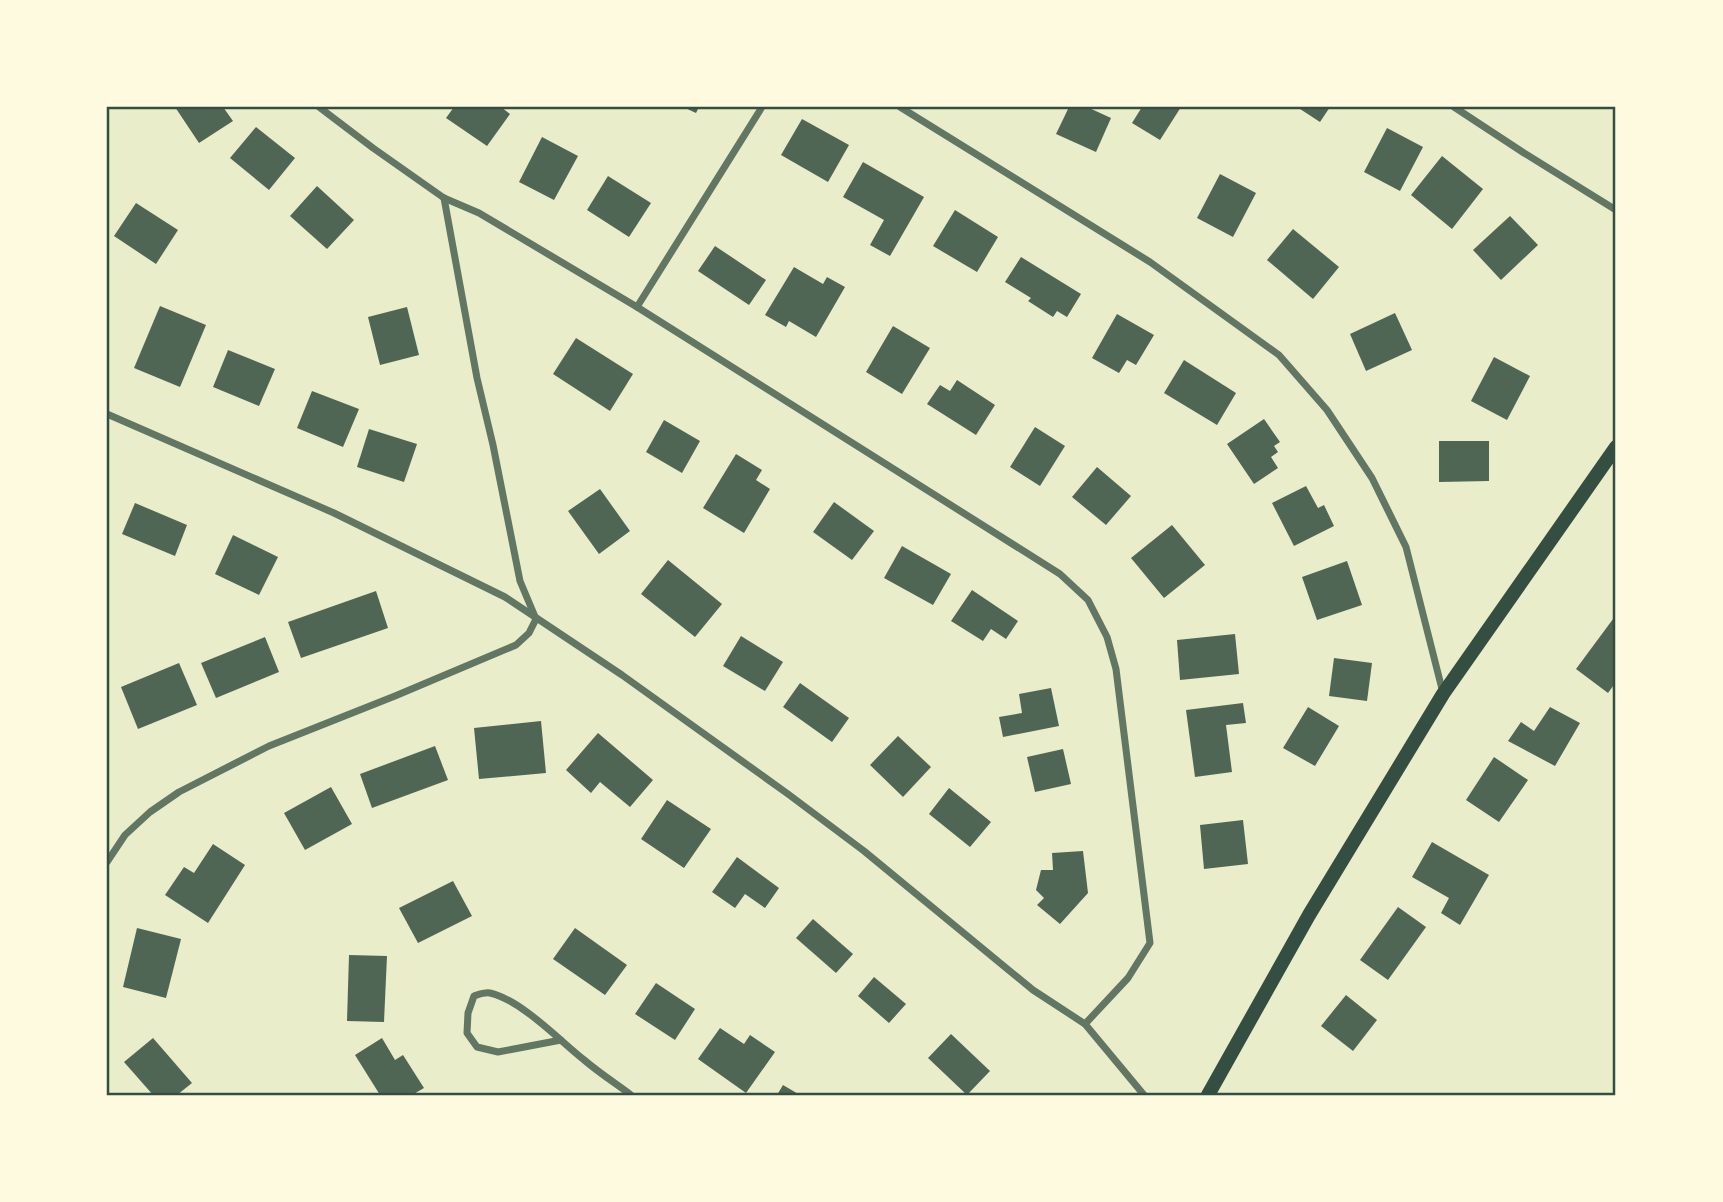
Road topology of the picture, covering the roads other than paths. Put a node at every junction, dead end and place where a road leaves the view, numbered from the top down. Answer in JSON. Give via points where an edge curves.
{"nodes":[{"id":1,"x":319,"y":107,"type":"edge"},
{"id":2,"x":762,"y":107,"type":"edge"},
{"id":3,"x":900,"y":107,"type":"edge"},
{"id":4,"x":1454,"y":107,"type":"edge"},
{"id":5,"x":444,"y":198,"type":"junction"},
{"id":6,"x":1616,"y":210,"type":"edge"},
{"id":7,"x":637,"y":307,"type":"junction"},
{"id":8,"x":107,"y":414,"type":"edge"},
{"id":9,"x":1616,"y":447,"type":"edge"},
{"id":10,"x":536,"y":619,"type":"junction"},
{"id":11,"x":1443,"y":694,"type":"junction"},
{"id":12,"x":107,"y":862,"type":"edge"},
{"id":13,"x":1085,"y":1024,"type":"junction"},
{"id":14,"x":561,"y":1040,"type":"junction"},
{"id":15,"x":631,"y":1095,"type":"edge"},
{"id":16,"x":1144,"y":1095,"type":"edge"},
{"id":17,"x":1208,"y":1095,"type":"edge"}],
"edges":[{"from":1,"to":5,"type":"street"},
{"from":2,"to":7,"type":"street"},
{"from":3,"to":11,"type":"street","via":[[1150,262],[1279,355],[1326,411],[1372,478],[1406,547]]},
{"from":4,"to":6,"type":"street"},
{"from":5,"to":7,"type":"street","via":[[478,213]]},
{"from":5,"to":10,"type":"street","via":[[520,581]]},
{"from":7,"to":13,"type":"street","via":[[1060,574],[1088,600],[1107,637],[1116,670],[1150,943],[1128,978]]},
{"from":8,"to":10,"type":"street","via":[[334,513],[505,597]]},
{"from":9,"to":11,"type":"main road"},
{"from":10,"to":12,"type":"street","via":[[516,645],[269,746],[179,792],[125,835]]},
{"from":10,"to":13,"type":"street","via":[[788,793],[1033,990]]},
{"from":11,"to":17,"type":"main road","via":[[1308,915]]},
{"from":13,"to":16,"type":"street"},
{"from":14,"to":14,"type":"street","via":[[504,998],[487,992],[474,996],[467,1032],[477,1047],[498,1052]]},
{"from":14,"to":15,"type":"street"}]}
